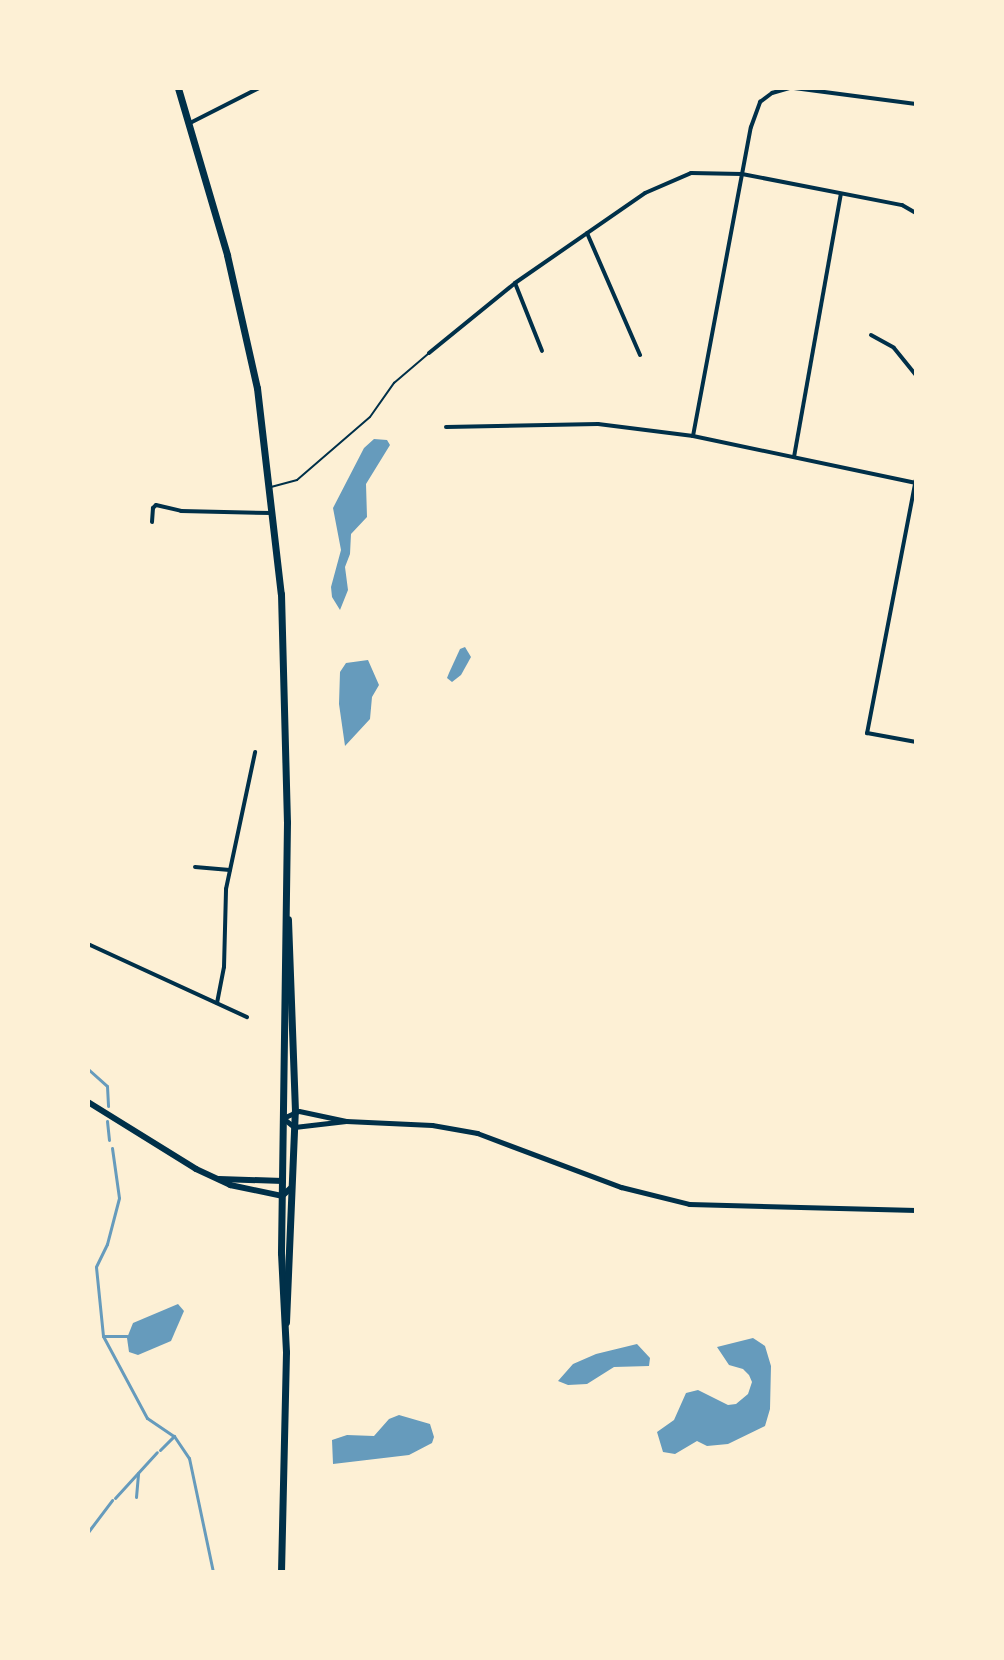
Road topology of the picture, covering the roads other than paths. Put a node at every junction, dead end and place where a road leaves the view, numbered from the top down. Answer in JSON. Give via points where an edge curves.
{"nodes":[{"id":1,"x":178,"y":88,"type":"edge"},
{"id":2,"x":259,"y":88,"type":"edge"},
{"id":3,"x":792,"y":88,"type":"edge"},
{"id":4,"x":916,"y":104,"type":"edge"},
{"id":5,"x":190,"y":123,"type":"junction"},
{"id":6,"x":742,"y":174,"type":"junction"},
{"id":7,"x":841,"y":194,"type":"junction"},
{"id":8,"x":916,"y":213,"type":"edge"},
{"id":9,"x":587,"y":233,"type":"junction"},
{"id":10,"x":515,"y":283,"type":"junction"},
{"id":11,"x":871,"y":335,"type":"dead end"},
{"id":12,"x":542,"y":351,"type":"dead end"},
{"id":13,"x":429,"y":353,"type":"joint"},
{"id":14,"x":640,"y":355,"type":"dead end"},
{"id":15,"x":916,"y":374,"type":"edge"},
{"id":16,"x":446,"y":427,"type":"dead end"},
{"id":17,"x":693,"y":436,"type":"junction"},
{"id":18,"x":794,"y":457,"type":"junction"},
{"id":19,"x":916,"y":482,"type":"edge"},
{"id":20,"x":271,"y":487,"type":"junction"},
{"id":21,"x":275,"y":513,"type":"junction"},
{"id":22,"x":152,"y":522,"type":"dead end"},
{"id":23,"x":916,"y":742,"type":"edge"},
{"id":24,"x":255,"y":752,"type":"dead end"},
{"id":25,"x":195,"y":867,"type":"dead end"},
{"id":26,"x":230,"y":870,"type":"junction"},
{"id":27,"x":286,"y":883,"type":"junction"},
{"id":28,"x":88,"y":944,"type":"edge"},
{"id":29,"x":217,"y":1003,"type":"junction"},
{"id":30,"x":247,"y":1017,"type":"dead end"},
{"id":31,"x":88,"y":1102,"type":"edge"},
{"id":32,"x":295,"y":1111,"type":"junction"},
{"id":33,"x":283,"y":1118,"type":"junction"},
{"id":34,"x":346,"y":1121,"type":"junction"},
{"id":35,"x":294,"y":1127,"type":"junction"},
{"id":36,"x":219,"y":1179,"type":"junction"},
{"id":37,"x":281,"y":1180,"type":"junction"},
{"id":38,"x":292,"y":1189,"type":"junction"},
{"id":39,"x":282,"y":1196,"type":"junction"},
{"id":40,"x":916,"y":1210,"type":"edge"},
{"id":41,"x":285,"y":1332,"type":"junction"},
{"id":42,"x":281,"y":1572,"type":"edge"}],
"edges":[{"from":1,"to":5,"type":"highway"},
{"from":2,"to":5,"type":"street"},
{"from":3,"to":4,"type":"street"},
{"from":3,"to":6,"type":"street","via":[[760,102]]},
{"from":5,"to":20,"type":"highway","via":[[241,314]]},
{"from":6,"to":7,"type":"street"},
{"from":6,"to":9,"type":"street","via":[[691,173],[668,180]]},
{"from":6,"to":17,"type":"street"},
{"from":7,"to":8,"type":"street","via":[[902,205]]},
{"from":7,"to":18,"type":"street"},
{"from":9,"to":10,"type":"street"},
{"from":9,"to":14,"type":"street"},
{"from":10,"to":12,"type":"street"},
{"from":10,"to":13,"type":"street"},
{"from":11,"to":15,"type":"street","via":[[894,348]]},
{"from":13,"to":20,"type":"lane","via":[[394,383],[370,417],[297,480]]},
{"from":16,"to":17,"type":"street","via":[[598,424]]},
{"from":17,"to":18,"type":"street"},
{"from":18,"to":19,"type":"street"},
{"from":19,"to":23,"type":"street","via":[[867,733]]},
{"from":20,"to":21,"type":"highway"},
{"from":21,"to":22,"type":"street","via":[[181,511],[156,505]]},
{"from":21,"to":27,"type":"highway","via":[[285,644]]},
{"from":24,"to":26,"type":"street"},
{"from":25,"to":26,"type":"street"},
{"from":26,"to":29,"type":"street"},
{"from":27,"to":32,"type":"highway"},
{"from":27,"to":33,"type":"highway"},
{"from":28,"to":29,"type":"street"},
{"from":29,"to":30,"type":"street"},
{"from":31,"to":36,"type":"main road"},
{"from":32,"to":33,"type":"street"},
{"from":32,"to":34,"type":"street"},
{"from":32,"to":35,"type":"highway"},
{"from":33,"to":35,"type":"street"},
{"from":33,"to":37,"type":"highway"},
{"from":34,"to":35,"type":"street"},
{"from":34,"to":40,"type":"street","via":[[477,1133],[621,1187],[689,1204]]},
{"from":35,"to":38,"type":"highway"},
{"from":36,"to":37,"type":"main road"},
{"from":36,"to":39,"type":"main road"},
{"from":37,"to":38,"type":"main road"},
{"from":37,"to":39,"type":"highway"},
{"from":38,"to":39,"type":"main road"},
{"from":38,"to":41,"type":"highway"},
{"from":39,"to":41,"type":"highway"},
{"from":41,"to":42,"type":"highway"}]}
